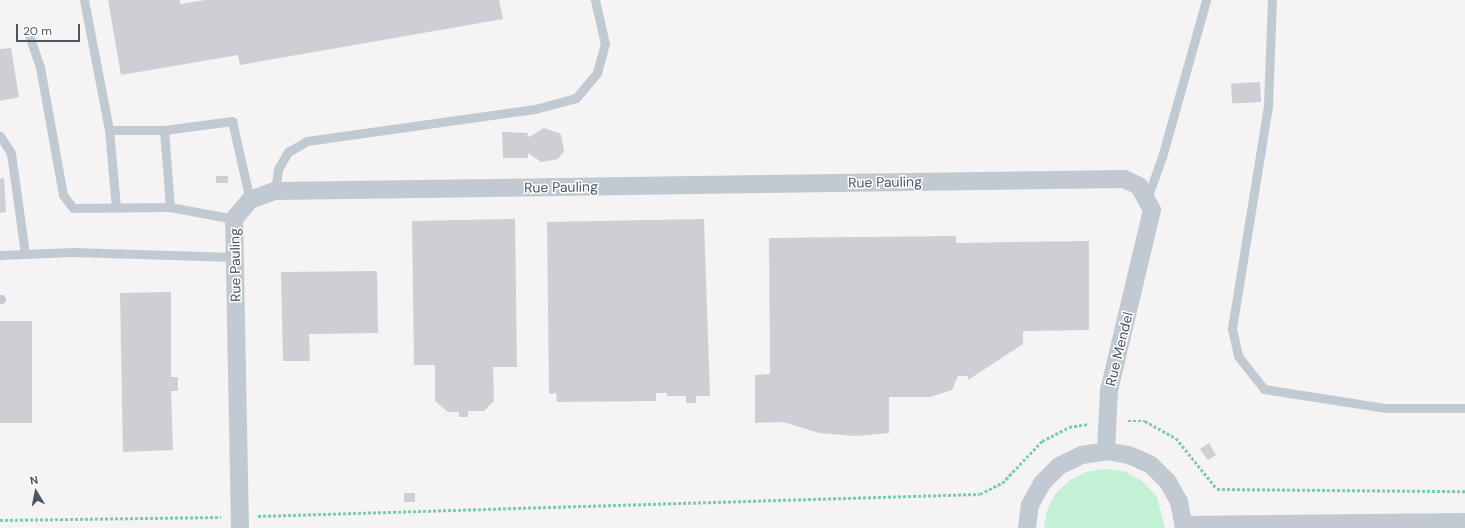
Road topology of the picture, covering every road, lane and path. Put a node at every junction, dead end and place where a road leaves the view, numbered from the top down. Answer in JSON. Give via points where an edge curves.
{"nodes":[{"id":1,"x":84,"y":0,"type":"edge"},
{"id":2,"x":595,"y":0,"type":"edge"},
{"id":3,"x":1206,"y":0,"type":"edge"},
{"id":4,"x":1272,"y":0,"type":"edge"},
{"id":5,"x":30,"y":35,"type":"dead end"},
{"id":6,"x":109,"y":130,"type":"junction"},
{"id":7,"x":164,"y":130,"type":"junction"},
{"id":8,"x":0,"y":136,"type":"edge"},
{"id":9,"x":275,"y":191,"type":"junction"},
{"id":10,"x":1148,"y":196,"type":"junction"},
{"id":11,"x":250,"y":200,"type":"junction"},
{"id":12,"x":116,"y":207,"type":"junction"},
{"id":13,"x":170,"y":207,"type":"junction"},
{"id":14,"x":234,"y":219,"type":"junction"},
{"id":15,"x":25,"y":254,"type":"junction"},
{"id":16,"x":0,"y":255,"type":"edge"},
{"id":17,"x":234,"y":257,"type":"junction"},
{"id":18,"x":1465,"y":408,"type":"edge"},
{"id":19,"x":1108,"y":421,"type":"junction"},
{"id":20,"x":1106,"y":451,"type":"junction"},
{"id":21,"x":1465,"y":491,"type":"edge"},
{"id":22,"x":0,"y":520,"type":"edge"},
{"id":23,"x":240,"y":522,"type":"edge"},
{"id":24,"x":1465,"y":522,"type":"edge"},
{"id":25,"x":1184,"y":527,"type":"edge"},
{"id":26,"x":1027,"y":528,"type":"edge"}],
"edges":[{"from":1,"to":6,"type":"lane"},
{"from":2,"to":9,"type":"lane","via":[[605,44],[596,73],[576,98],[535,109],[307,141],[288,152],[278,169]]},
{"from":3,"to":10,"type":"lane","via":[[1162,157]]},
{"from":4,"to":18,"type":"lane","via":[[1268,106],[1232,329],[1238,356],[1264,389],[1385,408]]},
{"from":5,"to":12,"type":"lane","via":[[40,67],[63,196],[73,208]]},
{"from":6,"to":7,"type":"lane"},
{"from":6,"to":12,"type":"lane"},
{"from":7,"to":11,"type":"lane","via":[[232,121]]},
{"from":7,"to":13,"type":"lane"},
{"from":8,"to":15,"type":"lane","via":[[11,153]]},
{"from":9,"to":10,"type":"street","name":"Rue Pauling","via":[[1124,179],[1138,186]]},
{"from":9,"to":11,"type":"street","name":"Rue Pauling"},
{"from":10,"to":19,"type":"street","name":"Rue Mendel","via":[[1152,210],[1109,390]]},
{"from":11,"to":14,"type":"street","name":"Rue Pauling"},
{"from":12,"to":13,"type":"lane"},
{"from":13,"to":14,"type":"lane"},
{"from":14,"to":17,"type":"street","name":"Rue Pauling"},
{"from":15,"to":16,"type":"lane"},
{"from":15,"to":17,"type":"lane"},
{"from":17,"to":23,"type":"street","name":"Rue Pauling"},
{"from":19,"to":20,"type":"street","name":"Rue Mendel"},
{"from":19,"to":21,"type":"path","via":[[1145,421],[1176,438],[1217,490]]},
{"from":19,"to":23,"type":"path","via":[[1069,427],[1042,440],[1002,483],[980,494]]},
{"from":20,"to":25,"type":"street","via":[[1129,455],[1151,465],[1168,482],[1179,502]]},
{"from":20,"to":26,"type":"street","via":[[1082,455],[1060,466],[1039,489],[1030,505]]},
{"from":22,"to":23,"type":"path"},
{"from":24,"to":25,"type":"street"}]}
